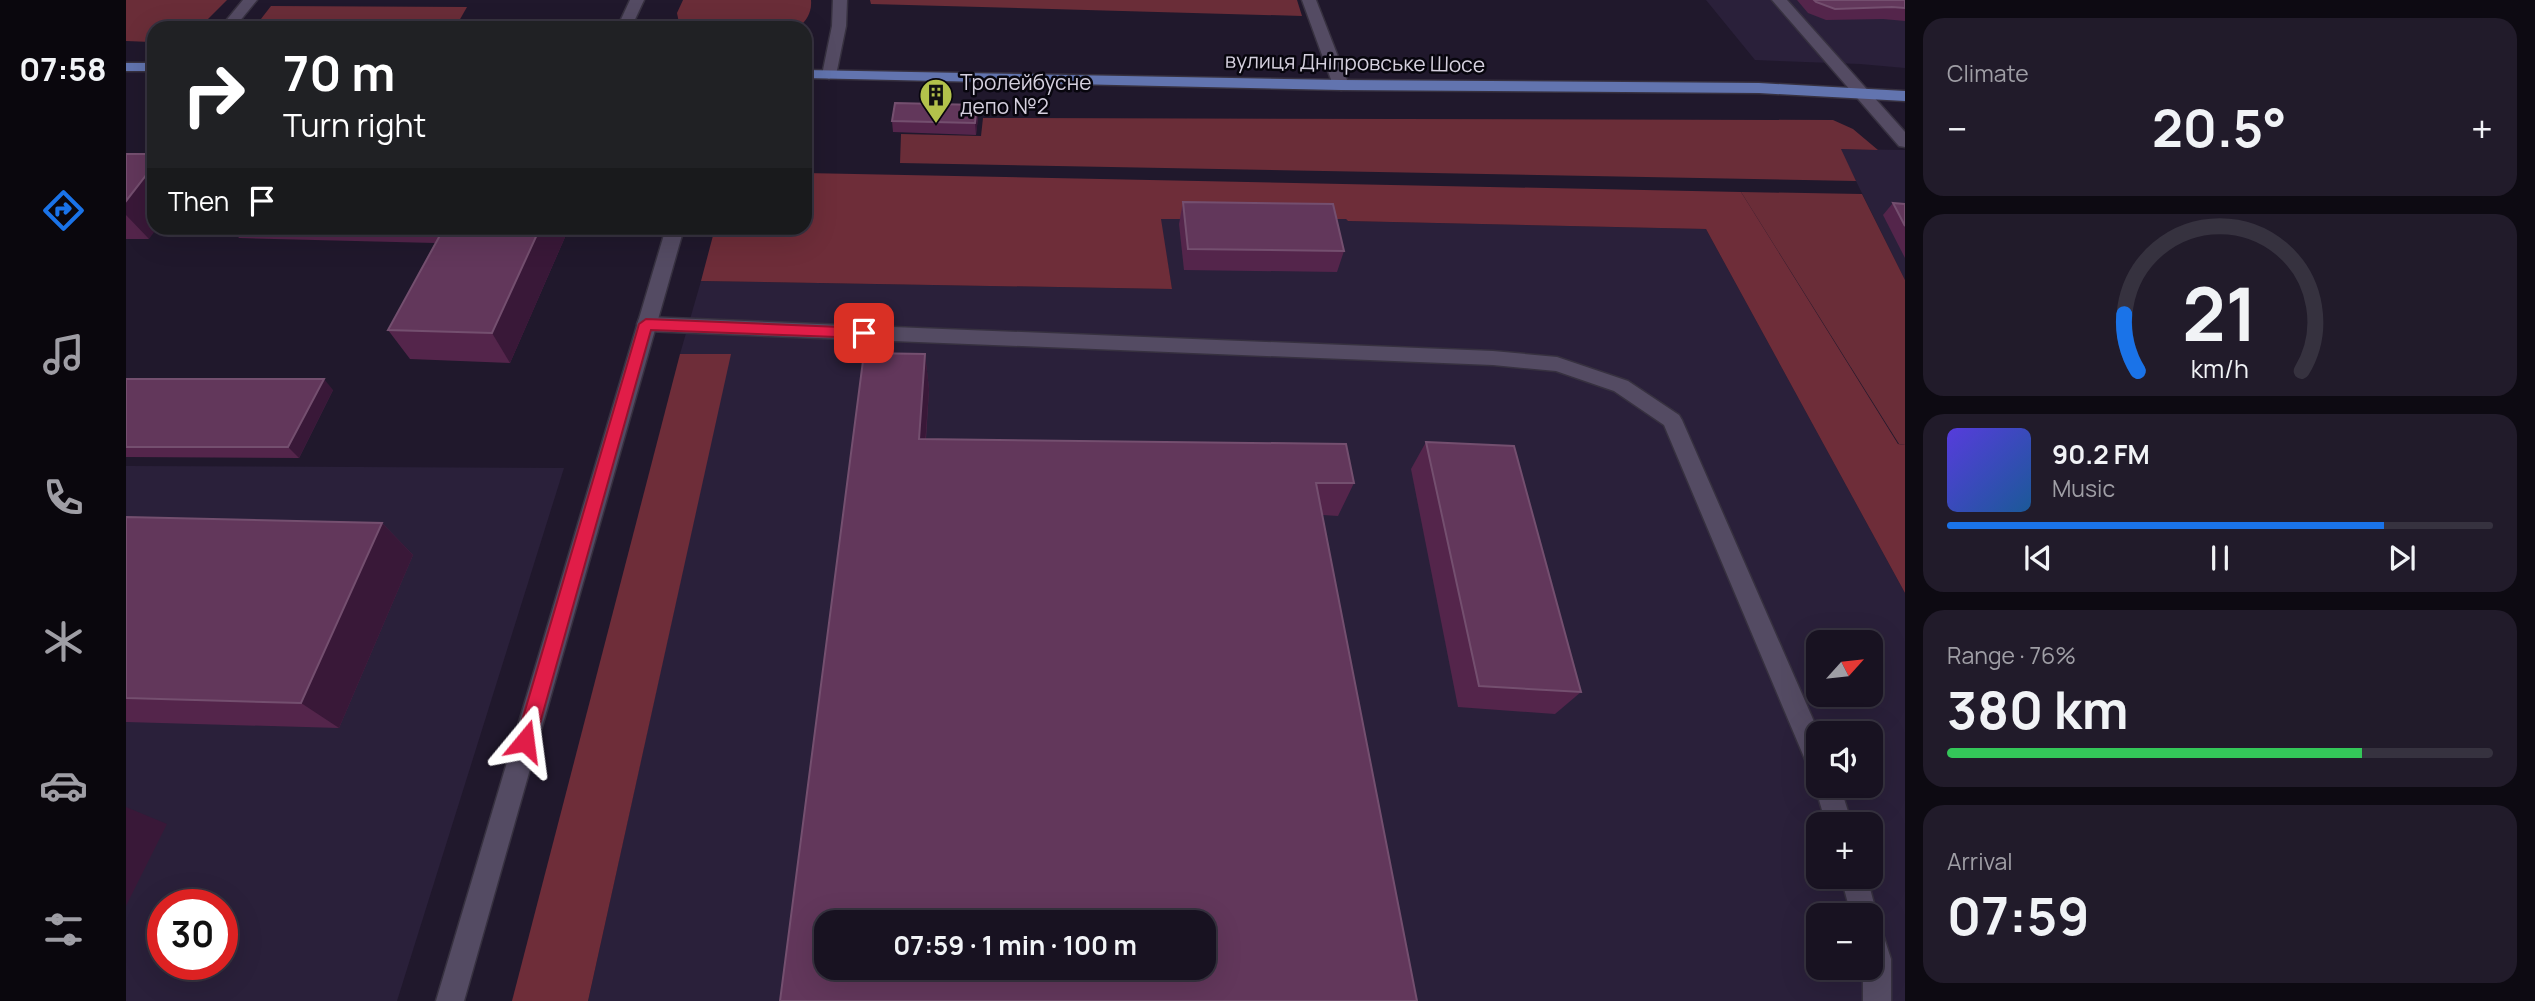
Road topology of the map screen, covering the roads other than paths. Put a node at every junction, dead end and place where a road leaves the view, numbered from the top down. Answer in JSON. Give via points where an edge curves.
{"nodes":[{"id":1,"x":250,"y":0,"type":"edge"},
{"id":2,"x":637,"y":0,"type":"edge"},
{"id":3,"x":840,"y":0,"type":"edge"},
{"id":4,"x":1309,"y":0,"type":"edge"},
{"id":5,"x":1779,"y":0,"type":"edge"},
{"id":6,"x":233,"y":21,"type":"edge"},
{"id":7,"x":627,"y":21,"type":"edge"},
{"id":8,"x":126,"y":67,"type":"edge"},
{"id":9,"x":147,"y":67,"type":"edge"},
{"id":10,"x":812,"y":74,"type":"edge"},
{"id":11,"x":829,"y":75,"type":"junction"},
{"id":12,"x":1340,"y":85,"type":"junction"},
{"id":13,"x":1862,"y":93,"type":"junction"},
{"id":14,"x":1905,"y":96,"type":"edge"},
{"id":15,"x":1905,"y":142,"type":"edge"},
{"id":16,"x":673,"y":235,"type":"edge"},
{"id":17,"x":646,"y":324,"type":"junction"},
{"id":18,"x":1806,"y":732,"type":"edge"},
{"id":19,"x":1877,"y":980,"type":"edge"},
{"id":20,"x":450,"y":1001,"type":"edge"},
{"id":21,"x":1877,"y":1001,"type":"edge"}],
"edges":[{"from":1,"to":6,"type":"street"},
{"from":2,"to":7,"type":"street"},
{"from":3,"to":11,"type":"street"},
{"from":4,"to":12,"type":"street"},
{"from":5,"to":13,"type":"street"},
{"from":8,"to":9,"type":"main road"},
{"from":10,"to":11,"type":"main road","name":"вулиця Дніпровське Шосе"},
{"from":11,"to":12,"type":"main road","name":"вулиця Дніпровське Шосе"},
{"from":12,"to":13,"type":"main road","name":"вулиця Дніпровське Шосе"},
{"from":13,"to":14,"type":"main road","name":"вулиця Дніпровське Шосе"},
{"from":13,"to":15,"type":"street"},
{"from":16,"to":17,"type":"street"},
{"from":17,"to":18,"type":"street","via":[[1493,358],[1557,364],[1620,386],[1672,420]]},
{"from":17,"to":20,"type":"street"},
{"from":19,"to":21,"type":"street"}]}
